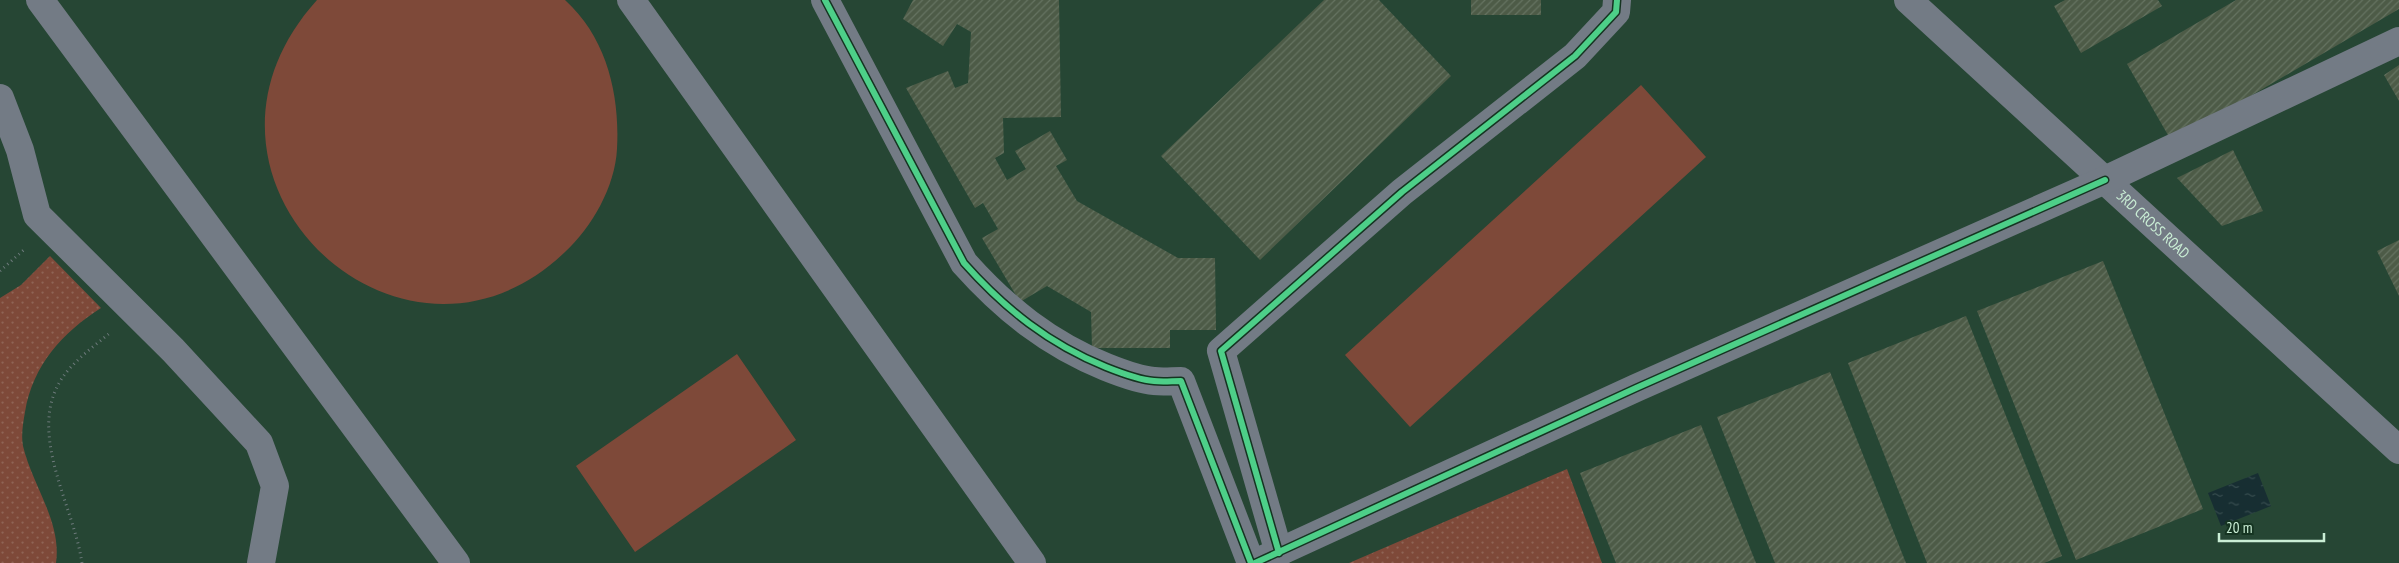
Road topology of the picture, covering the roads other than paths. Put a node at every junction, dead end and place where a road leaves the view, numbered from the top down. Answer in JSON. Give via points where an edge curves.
{"nodes":[{"id":1,"x":40,"y":0,"type":"edge"},
{"id":2,"x":631,"y":0,"type":"edge"},
{"id":3,"x":825,"y":0,"type":"edge"},
{"id":4,"x":1617,"y":0,"type":"edge"},
{"id":5,"x":1908,"y":0,"type":"edge"},
{"id":6,"x":2399,"y":41,"type":"edge"},
{"id":7,"x":0,"y":98,"type":"edge"},
{"id":8,"x":2105,"y":180,"type":"junction"},
{"id":9,"x":2399,"y":450,"type":"edge"},
{"id":10,"x":1267,"y":558,"type":"edge"},
{"id":11,"x":261,"y":563,"type":"edge"},
{"id":12,"x":456,"y":563,"type":"edge"},
{"id":13,"x":1032,"y":563,"type":"edge"},
{"id":14,"x":1251,"y":563,"type":"edge"}],
"edges":[{"from":1,"to":12,"type":"street"},
{"from":2,"to":13,"type":"street"},
{"from":3,"to":14,"type":"street","via":[[964,263],[990,292],[1051,341],[1083,358],[1117,372],[1152,381],[1180,380]]},
{"from":4,"to":10,"type":"street","via":[[1616,12],[1575,56],[1402,192],[1220,351]]},
{"from":5,"to":8,"type":"street","name":"3RD CROSS ROAD"},
{"from":6,"to":8,"type":"street"},
{"from":7,"to":11,"type":"street","via":[[20,150],[37,216],[173,350],[259,443],[274,486]]},
{"from":8,"to":9,"type":"street","name":"3RD CROSS ROAD"},
{"from":8,"to":10,"type":"street","via":[[1636,388]]}]}
